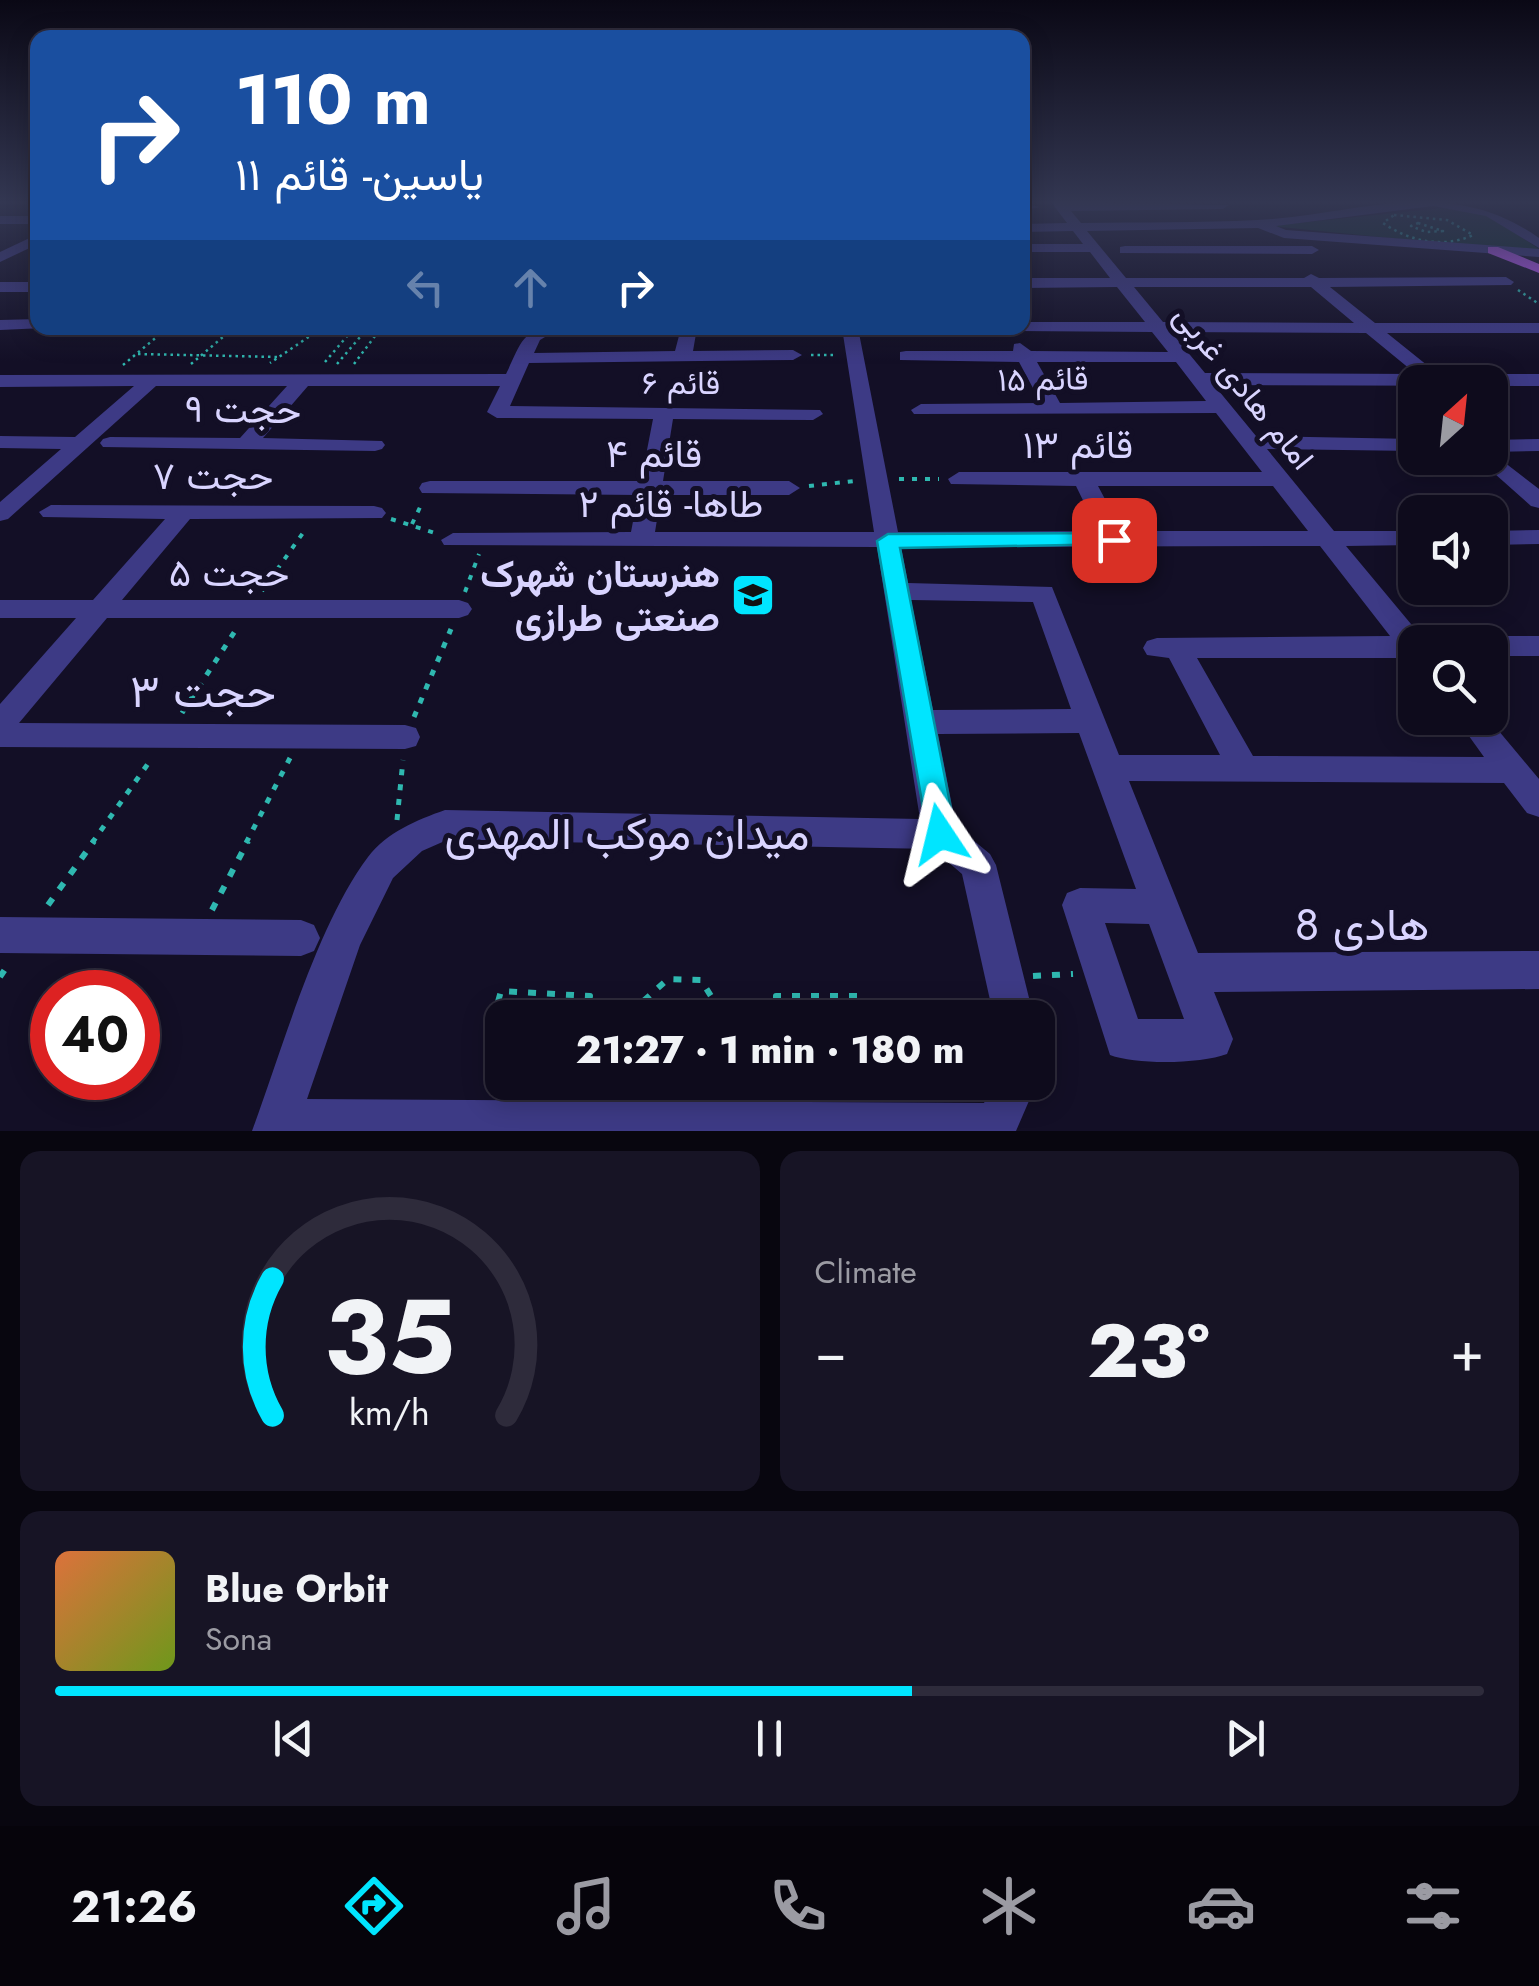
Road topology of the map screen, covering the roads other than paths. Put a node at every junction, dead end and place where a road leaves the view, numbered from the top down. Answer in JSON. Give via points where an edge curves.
{"nodes":[{"id":1,"x":1098,"y":255,"type":"edge"},
{"id":2,"x":1281,"y":255,"type":"edge"},
{"id":3,"x":1511,"y":255,"type":"edge"},
{"id":4,"x":1538,"y":262,"type":"edge"},
{"id":5,"x":1506,"y":282,"type":"road end"},
{"id":6,"x":1030,"y":283,"type":"edge"},
{"id":7,"x":1122,"y":284,"type":"junction"},
{"id":8,"x":1316,"y":284,"type":"junction"},
{"id":9,"x":0,"y":287,"type":"edge"},
{"id":10,"x":30,"y":287,"type":"edge"},
{"id":11,"x":30,"y":324,"type":"edge"},
{"id":12,"x":0,"y":325,"type":"edge"},
{"id":13,"x":1030,"y":327,"type":"edge"},
{"id":14,"x":1157,"y":327,"type":"junction"},
{"id":15,"x":1370,"y":328,"type":"junction"},
{"id":16,"x":1539,"y":328,"type":"edge"},
{"id":17,"x":538,"y":335,"type":"edge"},
{"id":18,"x":687,"y":335,"type":"edge"},
{"id":19,"x":851,"y":335,"type":"edge"},
{"id":20,"x":1013,"y":335,"type":"edge"},
{"id":21,"x":793,"y":355,"type":"road end"},
{"id":22,"x":683,"y":356,"type":"junction"},
{"id":23,"x":906,"y":356,"type":"dead end"},
{"id":24,"x":1024,"y":357,"type":"junction"},
{"id":25,"x":1181,"y":357,"type":"junction"},
{"id":26,"x":523,"y":358,"type":"junction"},
{"id":27,"x":1415,"y":365,"type":"edge"},
{"id":28,"x":1198,"y":378,"type":"junction"},
{"id":29,"x":0,"y":380,"type":"edge"},
{"id":30,"x":163,"y":380,"type":"junction"},
{"id":31,"x":319,"y":380,"type":"junction"},
{"id":32,"x":511,"y":380,"type":"junction"},
{"id":33,"x":1398,"y":380,"type":"edge"},
{"id":34,"x":1508,"y":380,"type":"edge"},
{"id":35,"x":1539,"y":380,"type":"edge"},
{"id":36,"x":1221,"y":407,"type":"junction"},
{"id":37,"x":1054,"y":409,"type":"junction"},
{"id":38,"x":921,"y":410,"type":"dead end"},
{"id":39,"x":664,"y":414,"type":"junction"},
{"id":40,"x":813,"y":414,"type":"dead end"},
{"id":41,"x":0,"y":442,"type":"edge"},
{"id":42,"x":81,"y":442,"type":"junction"},
{"id":43,"x":1249,"y":442,"type":"junction"},
{"id":44,"x":110,"y":443,"type":"dead end"},
{"id":45,"x":246,"y":444,"type":"junction"},
{"id":46,"x":1398,"y":445,"type":"edge"},
{"id":47,"x":1539,"y":445,"type":"edge"},
{"id":48,"x":375,"y":446,"type":"dead end"},
{"id":49,"x":1508,"y":446,"type":"edge"},
{"id":50,"x":1508,"y":474,"type":"edge"},
{"id":51,"x":959,"y":479,"type":"road end"},
{"id":52,"x":1084,"y":479,"type":"junction"},
{"id":53,"x":1279,"y":479,"type":"junction"},
{"id":54,"x":430,"y":488,"type":"road end"},
{"id":55,"x":650,"y":488,"type":"junction"},
{"id":56,"x":789,"y":488,"type":"road end"},
{"id":57,"x":1539,"y":500,"type":"edge"},
{"id":58,"x":51,"y":512,"type":"dead end"},
{"id":59,"x":183,"y":513,"type":"junction"},
{"id":60,"x":374,"y":513,"type":"road end"},
{"id":61,"x":0,"y":514,"type":"edge"},
{"id":62,"x":1539,"y":537,"type":"edge"},
{"id":63,"x":1326,"y":538,"type":"junction"},
{"id":64,"x":1398,"y":538,"type":"edge"},
{"id":65,"x":1508,"y":538,"type":"edge"},
{"id":66,"x":453,"y":540,"type":"road end"},
{"id":67,"x":1114,"y":540,"type":"junction"},
{"id":68,"x":641,"y":541,"type":"junction"},
{"id":69,"x":888,"y":541,"type":"junction"},
{"id":70,"x":897,"y":591,"type":"junction"},
{"id":71,"x":0,"y":609,"type":"edge"},
{"id":72,"x":100,"y":609,"type":"junction"},
{"id":73,"x":459,"y":610,"type":"road end"},
{"id":74,"x":1398,"y":627,"type":"edge"},
{"id":75,"x":1508,"y":646,"type":"edge"},
{"id":76,"x":1539,"y":646,"type":"edge"},
{"id":77,"x":1398,"y":647,"type":"edge"},
{"id":78,"x":1090,"y":720,"type":"junction"},
{"id":79,"x":920,"y":722,"type":"junction"},
{"id":80,"x":0,"y":724,"type":"edge"},
{"id":81,"x":0,"y":735,"type":"edge"},
{"id":82,"x":1485,"y":735,"type":"edge"},
{"id":83,"x":406,"y":737,"type":"road end"},
{"id":84,"x":1242,"y":766,"type":"junction"},
{"id":85,"x":1108,"y":768,"type":"junction"},
{"id":86,"x":1513,"y":770,"type":"junction"},
{"id":87,"x":1539,"y":802,"type":"edge"},
{"id":88,"x":940,"y":834,"type":"junction"},
{"id":89,"x":1159,"y":906,"type":"junction"},
{"id":90,"x":0,"y":935,"type":"edge"},
{"id":91,"x":300,"y":938,"type":"dead end"},
{"id":92,"x":1539,"y":970,"type":"edge"},
{"id":93,"x":1185,"y":972,"type":"junction"},
{"id":94,"x":1010,"y":1000,"type":"edge"},
{"id":95,"x":1008,"y":1100,"type":"edge"},
{"id":96,"x":276,"y":1126,"type":"edge"},
{"id":97,"x":996,"y":1128,"type":"edge"}],
"edges":[{"from":1,"to":7,"type":"street","name":"امام هادی غربی"},
{"from":2,"to":8,"type":"street"},
{"from":3,"to":4,"type":"main road"},
{"from":5,"to":8,"type":"street"},
{"from":6,"to":7,"type":"street"},
{"from":7,"to":8,"type":"street"},
{"from":7,"to":14,"type":"street","name":"امام هادی غربی"},
{"from":8,"to":15,"type":"street"},
{"from":9,"to":10,"type":"street"},
{"from":11,"to":12,"type":"street"},
{"from":13,"to":14,"type":"street"},
{"from":14,"to":15,"type":"street"},
{"from":14,"to":25,"type":"street","name":"امام هادی غربی"},
{"from":15,"to":16,"type":"street"},
{"from":15,"to":27,"type":"street"},
{"from":17,"to":26,"type":"street"},
{"from":18,"to":22,"type":"street"},
{"from":19,"to":69,"type":"street"},
{"from":20,"to":24,"type":"street"},
{"from":21,"to":22,"type":"street"},
{"from":22,"to":26,"type":"street"},
{"from":23,"to":24,"type":"street"},
{"from":24,"to":25,"type":"street"},
{"from":24,"to":37,"type":"street"},
{"from":25,"to":28,"type":"street","name":"امام هادی غربی"},
{"from":26,"to":32,"type":"street"},
{"from":28,"to":33,"type":"street"},
{"from":28,"to":36,"type":"street","name":"امام هادی غربی"},
{"from":29,"to":30,"type":"street"},
{"from":30,"to":31,"type":"street"},
{"from":30,"to":42,"type":"street"},
{"from":31,"to":32,"type":"street"},
{"from":31,"to":45,"type":"street"},
{"from":32,"to":39,"type":"street","name":"قائم ۶","via":[[497,412]]},
{"from":34,"to":35,"type":"street"},
{"from":36,"to":37,"type":"street","name":"قائم ۱۵"},
{"from":36,"to":43,"type":"street","name":"امام هادی غربی"},
{"from":37,"to":38,"type":"street","name":"قائم ۱۵"},
{"from":39,"to":40,"type":"street","name":"قائم ۶"},
{"from":39,"to":55,"type":"street"},
{"from":41,"to":42,"type":"street"},
{"from":42,"to":61,"type":"street"},
{"from":43,"to":46,"type":"street"},
{"from":43,"to":53,"type":"street","name":"امام هادی غربی"},
{"from":44,"to":45,"type":"street","name":"حجت ۹"},
{"from":45,"to":48,"type":"street","name":"حجت ۹"},
{"from":47,"to":49,"type":"street"},
{"from":50,"to":57,"type":"street"},
{"from":51,"to":52,"type":"street","name":"قائم ۱۳"},
{"from":52,"to":53,"type":"street","name":"قائم ۱۳"},
{"from":52,"to":67,"type":"street"},
{"from":53,"to":63,"type":"street","name":"امام هادی غربی"},
{"from":54,"to":55,"type":"street","name":"قائم ۴"},
{"from":55,"to":56,"type":"street","name":"قائم ۴"},
{"from":55,"to":68,"type":"street"},
{"from":58,"to":59,"type":"street","name":"حجت ۷"},
{"from":59,"to":60,"type":"street","name":"حجت ۷"},
{"from":59,"to":72,"type":"street"},
{"from":62,"to":65,"type":"street"},
{"from":63,"to":64,"type":"street","name":"طاها- قائم ۲"},
{"from":63,"to":67,"type":"street","name":"طاها- قائم ۲"},
{"from":63,"to":74,"type":"street","name":"امام هادی غربی"},
{"from":66,"to":68,"type":"street","name":"طاها- قائم ۲"},
{"from":67,"to":69,"type":"street","name":"طاها- قائم ۲"},
{"from":68,"to":69,"type":"street","name":"طاها- قائم ۲"},
{"from":69,"to":70,"type":"street"},
{"from":70,"to":78,"type":"street","via":[[1043,594]]},
{"from":70,"to":79,"type":"street"},
{"from":71,"to":72,"type":"street","name":"حجت ۵"},
{"from":72,"to":73,"type":"street","name":"حجت ۵"},
{"from":72,"to":80,"type":"street"},
{"from":75,"to":76,"type":"street"},
{"from":77,"to":84,"type":"street","via":[[1167,648]]},
{"from":78,"to":79,"type":"street"},
{"from":78,"to":85,"type":"street"},
{"from":79,"to":88,"type":"street"},
{"from":81,"to":83,"type":"street","name":"حجت ۳"},
{"from":82,"to":86,"type":"street"},
{"from":84,"to":85,"type":"street"},
{"from":84,"to":86,"type":"street"},
{"from":85,"to":89,"type":"street"},
{"from":86,"to":87,"type":"street"},
{"from":88,"to":94,"type":"street","via":[[978,865]]},
{"from":88,"to":96,"type":"street","name":"میدان موکب المهدی","via":[[445,825],[410,840],[381,866],[343,940]]},
{"from":89,"to":93,"type":"street"},
{"from":89,"to":93,"type":"street","via":[[1080,905],[1126,1040],[1212,1039]]},
{"from":90,"to":91,"type":"street"},
{"from":92,"to":93,"type":"street","name":"هادی 8"},
{"from":95,"to":97,"type":"street","name":"میدان موکب المهدی"},
{"from":96,"to":97,"type":"street","name":"میدان موکب المهدی"}]}
